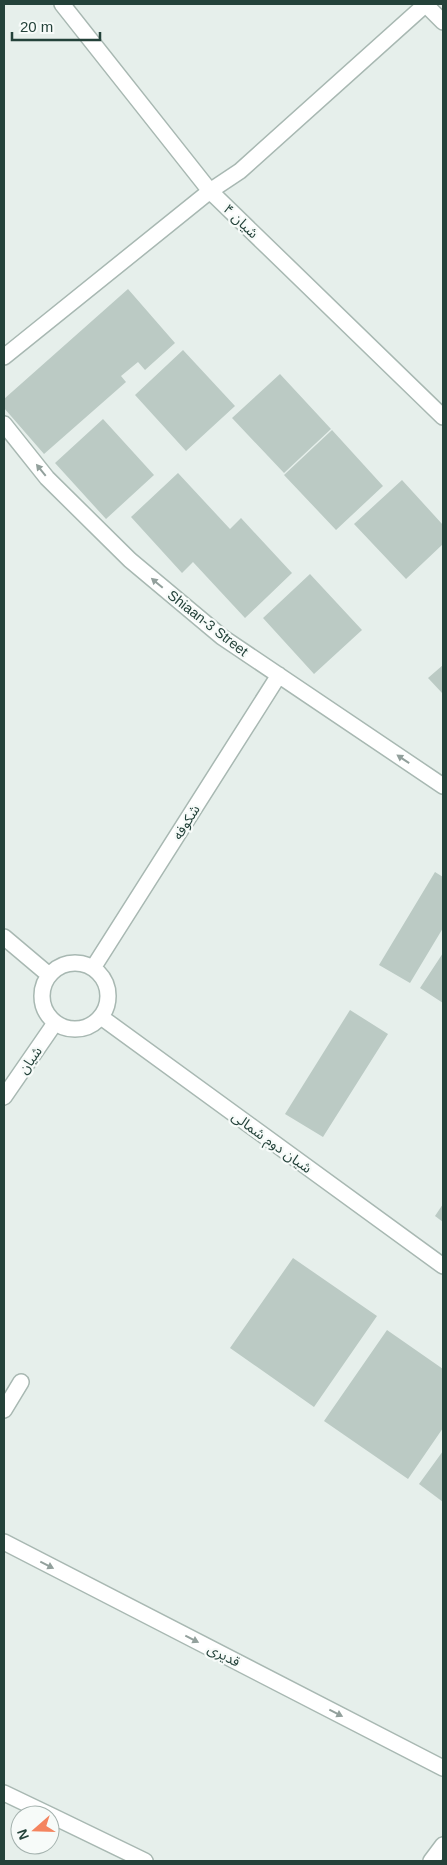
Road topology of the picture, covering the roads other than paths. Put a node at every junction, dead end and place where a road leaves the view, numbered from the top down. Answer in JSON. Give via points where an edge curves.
{"nodes":[{"id":1,"x":62,"y":4,"type":"edge"},
{"id":2,"x":425,"y":4,"type":"edge"},
{"id":3,"x":443,"y":22,"type":"edge"},
{"id":4,"x":210,"y":191,"type":"junction"},
{"id":5,"x":4,"y":357,"type":"edge"},
{"id":6,"x":443,"y":417,"type":"edge"},
{"id":7,"x":4,"y":424,"type":"edge"},
{"id":8,"x":279,"y":675,"type":"junction"},
{"id":9,"x":443,"y":786,"type":"edge"},
{"id":10,"x":4,"y":937,"type":"edge"},
{"id":11,"x":93,"y":968,"type":"junction"},
{"id":12,"x":49,"y":975,"type":"junction"},
{"id":13,"x":101,"y":1017,"type":"junction"},
{"id":14,"x":55,"y":1023,"type":"junction"},
{"id":15,"x":4,"y":1098,"type":"edge"},
{"id":16,"x":443,"y":1266,"type":"edge"},
{"id":17,"x":21,"y":1382,"type":"dead end"},
{"id":18,"x":4,"y":1410,"type":"edge"},
{"id":19,"x":4,"y":1542,"type":"edge"},
{"id":20,"x":443,"y":1768,"type":"edge"},
{"id":21,"x":4,"y":1792,"type":"edge"},
{"id":22,"x":30,"y":1805,"type":"edge"},
{"id":23,"x":60,"y":1820,"type":"edge"},
{"id":24,"x":443,"y":1845,"type":"edge"},
{"id":25,"x":145,"y":1861,"type":"edge"},
{"id":26,"x":431,"y":1861,"type":"edge"}],
"edges":[{"from":1,"to":4,"type":"street","name":"شیان ۴"},
{"from":2,"to":3,"type":"street"},
{"from":2,"to":4,"type":"street","via":[[240,171]]},
{"from":4,"to":5,"type":"street"},
{"from":4,"to":6,"type":"street","name":"شیان ۴"},
{"from":8,"to":7,"type":"street","name":"Shiaan-3 Street","one_way":true,"via":[[222,636],[130,560],[47,478]]},
{"from":9,"to":8,"type":"street","name":"Shiaan-3 Street","one_way":true},
{"from":8,"to":11,"type":"street","name":"شکوفه"},
{"from":10,"to":12,"type":"street"},
{"from":11,"to":12,"type":"street","via":[[84,964],[65,964]]},
{"from":11,"to":13,"type":"street","via":[[107,986],[106,1007]]},
{"from":12,"to":14,"type":"street","via":[[42,1000]]},
{"from":13,"to":14,"type":"street","via":[[93,1024],[74,1030]]},
{"from":13,"to":16,"type":"street","name":"شیان دوم شمالی"},
{"from":14,"to":15,"type":"street","name":"شیان"},
{"from":17,"to":18,"type":"street"},
{"from":19,"to":20,"type":"street","name":"قدیری","one_way":true},
{"from":21,"to":22,"type":"street"},
{"from":23,"to":25,"type":"street"},
{"from":24,"to":26,"type":"street"}]}
